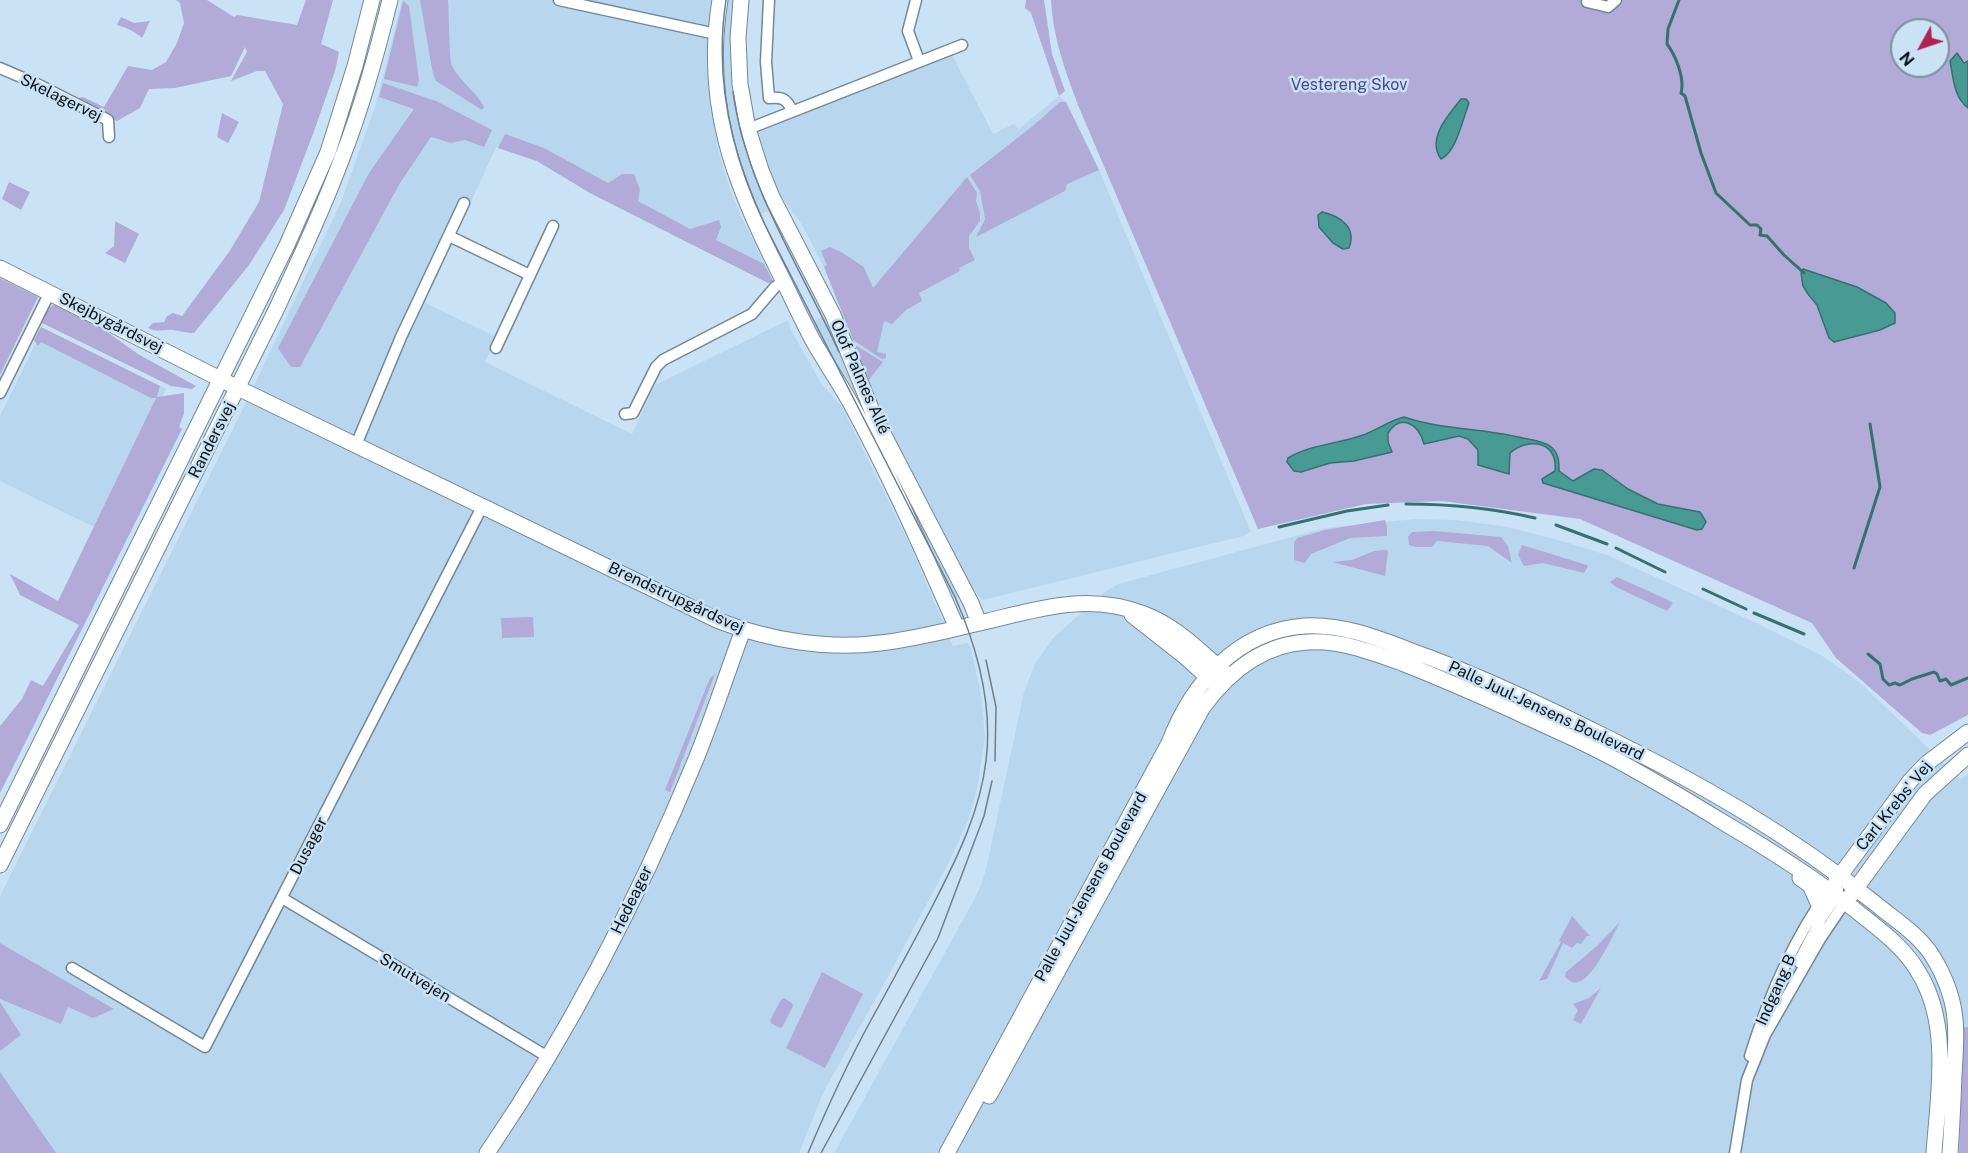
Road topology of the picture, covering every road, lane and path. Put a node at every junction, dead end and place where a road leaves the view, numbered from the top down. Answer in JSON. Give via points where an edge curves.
{"nodes":[{"id":1,"x":372,"y":0,"type":"edge"},
{"id":2,"x":390,"y":0,"type":"edge"},
{"id":3,"x":559,"y":0,"type":"edge"},
{"id":4,"x":720,"y":0,"type":"edge"},
{"id":5,"x":741,"y":0,"type":"edge"},
{"id":6,"x":770,"y":0,"type":"edge"},
{"id":7,"x":916,"y":0,"type":"edge"},
{"id":8,"x":1616,"y":0,"type":"edge"},
{"id":9,"x":1587,"y":2,"type":"dead end"},
{"id":10,"x":716,"y":34,"type":"junction"},
{"id":11,"x":962,"y":45,"type":"dead end"},
{"id":12,"x":919,"y":62,"type":"junction"},
{"id":13,"x":0,"y":68,"type":"edge"},
{"id":14,"x":792,"y":111,"type":"junction"},
{"id":15,"x":748,"y":129,"type":"junction"},
{"id":16,"x":109,"y":137,"type":"dead end"},
{"id":17,"x":464,"y":203,"type":"dead end"},
{"id":18,"x":553,"y":226,"type":"dead end"},
{"id":19,"x":449,"y":236,"type":"junction"},
{"id":20,"x":0,"y":268,"type":"edge"},
{"id":21,"x":530,"y":275,"type":"junction"},
{"id":22,"x":783,"y":282,"type":"junction"},
{"id":23,"x":50,"y":292,"type":"junction"},
{"id":24,"x":496,"y":348,"type":"dead end"},
{"id":25,"x":221,"y":379,"type":"junction"},
{"id":26,"x":238,"y":388,"type":"junction"},
{"id":27,"x":0,"y":393,"type":"edge"},
{"id":28,"x":625,"y":414,"type":"dead end"},
{"id":29,"x":356,"y":445,"type":"junction"},
{"id":30,"x":482,"y":507,"type":"junction"},
{"id":31,"x":1125,"y":610,"type":"junction"},
{"id":32,"x":979,"y":623,"type":"junction"},
{"id":33,"x":957,"y":628,"type":"junction"},
{"id":34,"x":743,"y":630,"type":"junction"},
{"id":35,"x":1216,"y":676,"type":"junction"},
{"id":36,"x":1968,"y":732,"type":"edge"},
{"id":37,"x":1968,"y":755,"type":"edge"},
{"id":38,"x":1711,"y":815,"type":"junction"},
{"id":39,"x":0,"y":825,"type":"edge"},
{"id":40,"x":1754,"y":840,"type":"junction"},
{"id":41,"x":0,"y":865,"type":"edge"},
{"id":42,"x":1838,"y":888,"type":"junction"},
{"id":43,"x":1856,"y":888,"type":"junction"},
{"id":44,"x":282,"y":898,"type":"junction"},
{"id":45,"x":1819,"y":905,"type":"junction"},
{"id":46,"x":72,"y":968,"type":"dead end"},
{"id":47,"x":548,"y":1058,"type":"junction"},
{"id":48,"x":1747,"y":1080,"type":"junction"},
{"id":49,"x":487,"y":1153,"type":"edge"},
{"id":50,"x":947,"y":1153,"type":"edge"},
{"id":51,"x":958,"y":1153,"type":"edge"},
{"id":52,"x":1735,"y":1153,"type":"edge"},
{"id":53,"x":1934,"y":1153,"type":"edge"},
{"id":54,"x":1950,"y":1153,"type":"edge"}],
"edges":[{"from":1,"to":25,"type":"street","name":"Randersvej","via":[[328,152]]},
{"from":2,"to":26,"type":"street","name":"Randersvej","via":[[343,158],[314,229]]},
{"from":3,"to":10,"type":"street"},
{"from":4,"to":10,"type":"street","name":"Olof Palmes Allé"},
{"from":5,"to":15,"type":"street","name":"Olof Palmes Allé","via":[[738,61]]},
{"from":6,"to":14,"type":"street","via":[[766,62],[770,98],[785,99]]},
{"from":7,"to":12,"type":"street","via":[[908,31]]},
{"from":8,"to":9,"type":"street","via":[[1608,7]]},
{"from":10,"to":22,"type":"street","name":"Olof Palmes Allé","via":[[717,86],[727,150],[748,209]]},
{"from":11,"to":12,"type":"street"},
{"from":12,"to":14,"type":"street"},
{"from":13,"to":16,"type":"street","name":"Skelagervej","via":[[108,120]]},
{"from":14,"to":15,"type":"street"},
{"from":15,"to":32,"type":"street","name":"Olof Palmes Allé","via":[[772,197],[833,315],[868,402]]},
{"from":17,"to":19,"type":"street"},
{"from":18,"to":21,"type":"street"},
{"from":19,"to":21,"type":"street"},
{"from":19,"to":29,"type":"street"},
{"from":20,"to":23,"type":"street","name":"Skejbygårdsvej"},
{"from":21,"to":24,"type":"street"},
{"from":22,"to":28,"type":"street","via":[[752,314],[663,360],[633,413]]},
{"from":22,"to":33,"type":"street","name":"Olof Palmes Allé","via":[[910,522]]},
{"from":23,"to":25,"type":"street","name":"Skejbygårdsvej"},
{"from":23,"to":27,"type":"street"},
{"from":25,"to":26,"type":"street","name":"Skejbygårdsvej"},
{"from":25,"to":39,"type":"street","name":"Randersvej"},
{"from":26,"to":29,"type":"street","name":"Brendstrupgårdsvej"},
{"from":26,"to":41,"type":"street","name":"Randersvej"},
{"from":29,"to":30,"type":"street","name":"Brendstrupgårdsvej"},
{"from":30,"to":34,"type":"street","name":"Brendstrupgårdsvej"},
{"from":30,"to":44,"type":"street","name":"Dusager"},
{"from":31,"to":32,"type":"street","name":"Brendstrupgårdsvej","via":[[1055,604]]},
{"from":31,"to":35,"type":"street","name":"Brendstrupgårdsvej"},
{"from":31,"to":35,"type":"street","name":"Brendstrupgårdsvej","via":[[1152,618],[1191,642]]},
{"from":32,"to":33,"type":"street","name":"Brendstrupgårdsvej"},
{"from":33,"to":34,"type":"street","name":"Brendstrupgårdsvej","via":[[880,643],[846,645],[773,638]]},
{"from":34,"to":47,"type":"street","name":"Hedeager","via":[[697,756],[650,865]]},
{"from":35,"to":38,"type":"street","name":"Palle Juul-Jensens Boulevard","via":[[1289,644],[1320,642],[1364,650],[1449,681],[1606,754]]},
{"from":35,"to":42,"type":"street","name":"Palle Juul-Jensens Boulevard","via":[[1245,644],[1284,629],[1329,626],[1380,639],[1508,689],[1712,791],[1771,827]]},
{"from":35,"to":50,"type":"street","name":"Palle Juul-Jensens Boulevard","via":[[1176,724],[1164,753]]},
{"from":35,"to":51,"type":"street","name":"Palle Juul-Jensens Boulevard","via":[[1186,720],[1168,768]]},
{"from":36,"to":42,"type":"street","name":"Carl Krebs' Vej","via":[[1910,781]]},
{"from":37,"to":43,"type":"street","name":"Carl Krebs' Vej","via":[[1925,794]]},
{"from":38,"to":40,"type":"street","name":"Palle Juul-Jensens Boulevard"},
{"from":38,"to":42,"type":"street","via":[[1748,826],[1780,844]]},
{"from":40,"to":42,"type":"street","name":"Palle Juul-Jensens Boulevard"},
{"from":40,"to":45,"type":"street","via":[[1810,885]]},
{"from":42,"to":43,"type":"street","name":"Palle Juul-Jensens Boulevard"},
{"from":42,"to":45,"type":"street","name":"Indgang B"},
{"from":42,"to":48,"type":"street","via":[[1800,959],[1801,973],[1765,1035]]},
{"from":42,"to":53,"type":"street","name":"Palle Juul-Jensens Boulevard","via":[[1905,953],[1931,996],[1939,1038]]},
{"from":43,"to":54,"type":"street","name":"Palle Juul-Jensens Boulevard","via":[[1914,934],[1931,954],[1950,994],[1955,1047]]},
{"from":44,"to":46,"type":"street","name":"Dusager","via":[[205,1047]]},
{"from":44,"to":47,"type":"street","name":"Smutvejen"},
{"from":45,"to":48,"type":"street","name":"Indgang B","via":[[1769,998],[1749,1059]]},
{"from":47,"to":49,"type":"street","name":"Hedeager"},
{"from":48,"to":52,"type":"street"}]}
